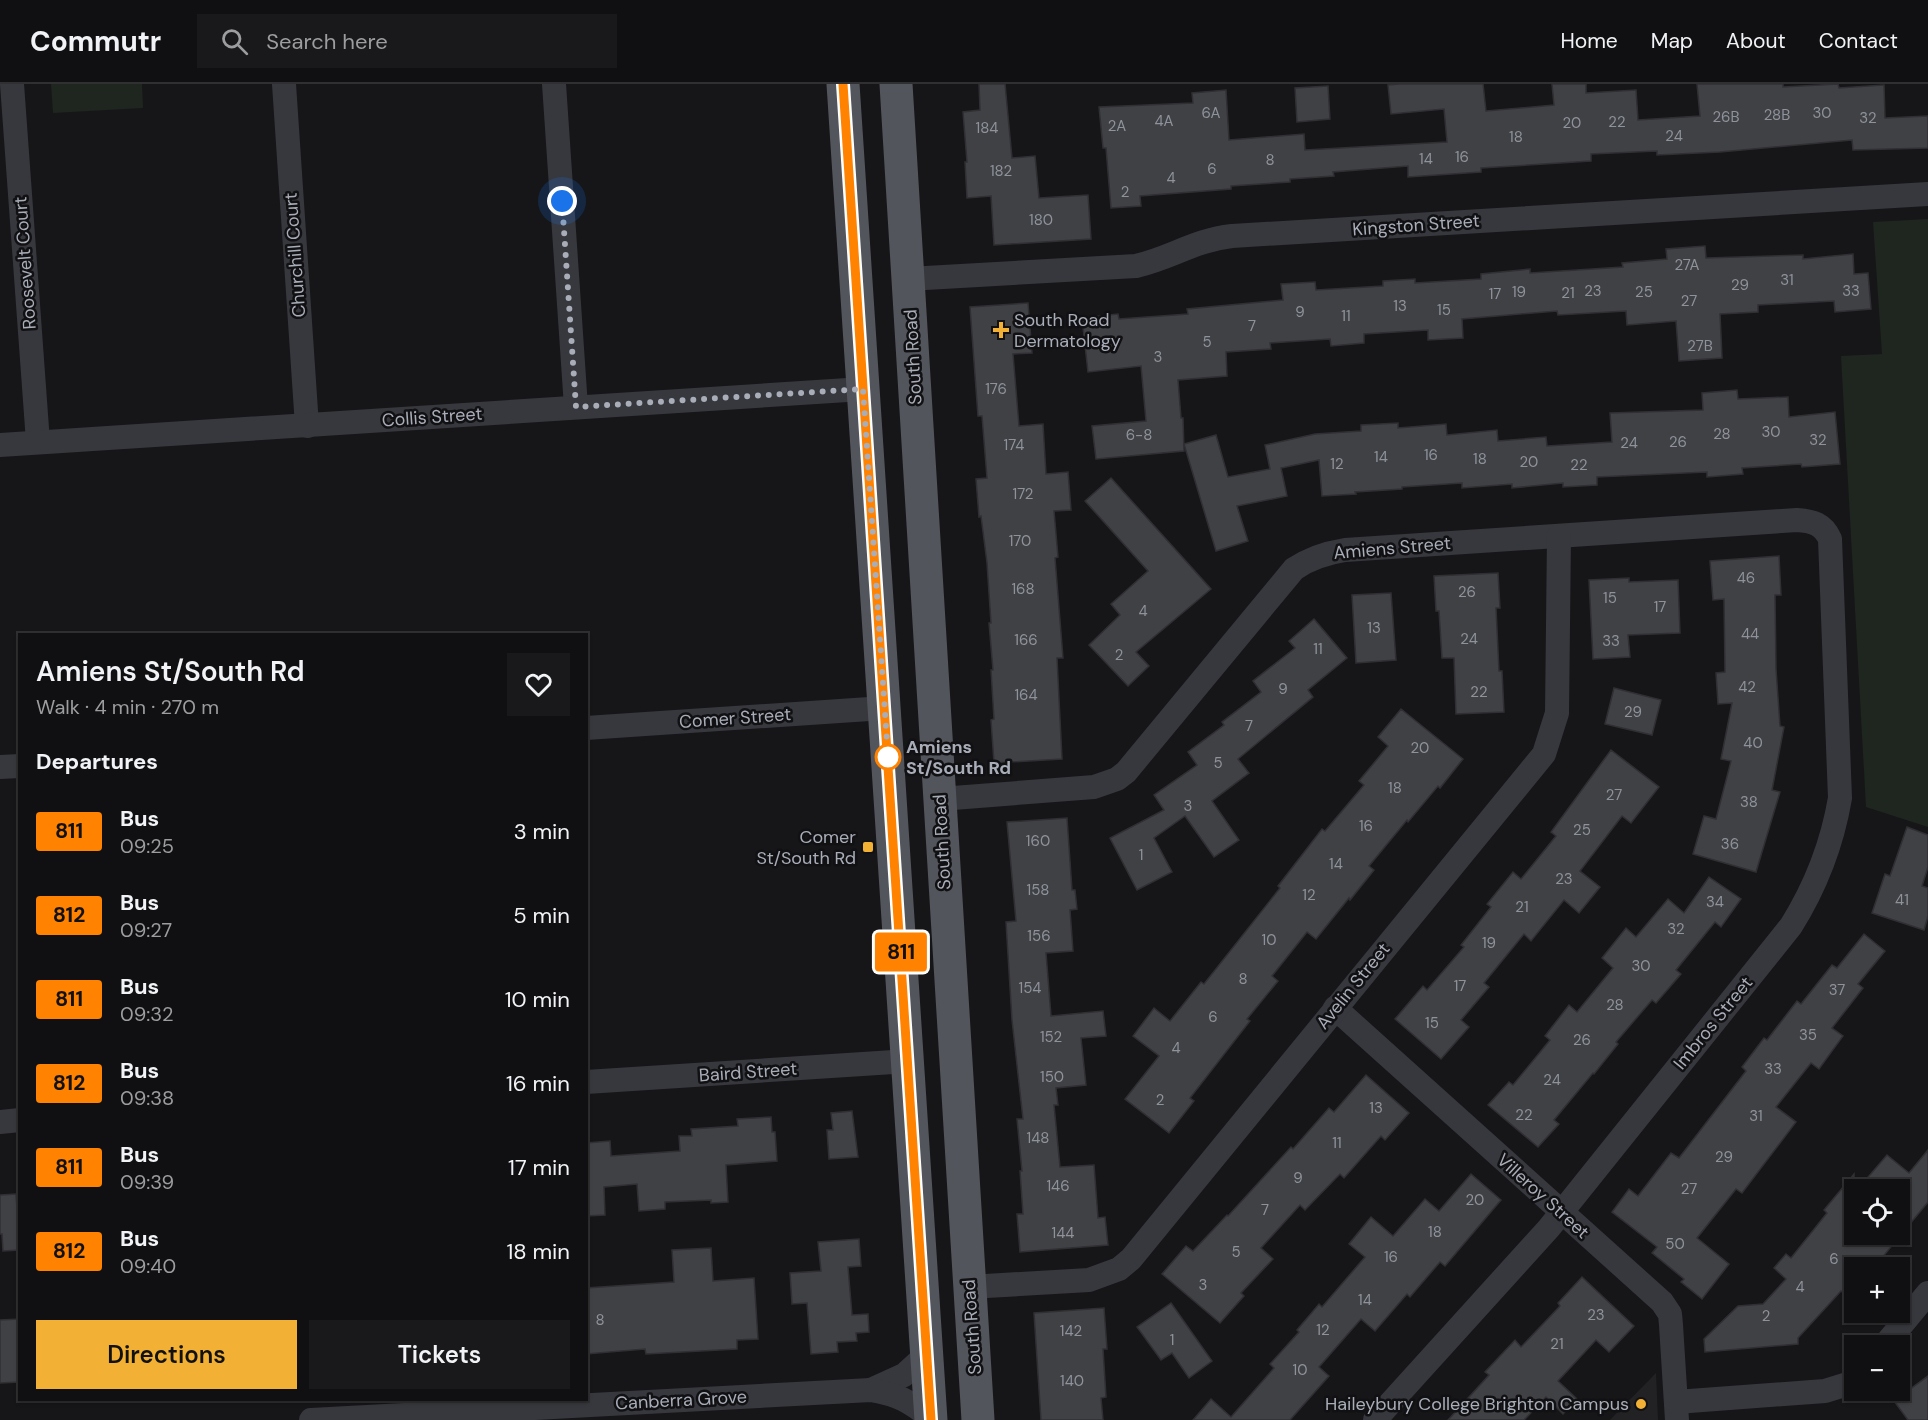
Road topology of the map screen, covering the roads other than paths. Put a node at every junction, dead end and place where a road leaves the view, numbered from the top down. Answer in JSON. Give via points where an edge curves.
{"nodes":[{"id":1,"x":12,"y":84,"type":"edge"},
{"id":2,"x":284,"y":84,"type":"edge"},
{"id":3,"x":554,"y":84,"type":"edge"},
{"id":4,"x":843,"y":84,"type":"edge"},
{"id":5,"x":896,"y":84,"type":"edge"},
{"id":6,"x":1928,"y":194,"type":"edge"},
{"id":7,"x":908,"y":279,"type":"junction"},
{"id":8,"x":856,"y":282,"type":"junction"},
{"id":9,"x":863,"y":389,"type":"junction"},
{"id":10,"x":576,"y":407,"type":"junction"},
{"id":11,"x":307,"y":426,"type":"junction"},
{"id":12,"x":38,"y":442,"type":"junction"},
{"id":13,"x":0,"y":445,"type":"edge"},
{"id":14,"x":1559,"y":536,"type":"junction"},
{"id":15,"x":1830,"y":539,"type":"joint"},
{"id":16,"x":884,"y":708,"type":"junction"},
{"id":17,"x":588,"y":728,"type":"edge"},
{"id":18,"x":18,"y":766,"type":"edge"},
{"id":19,"x":0,"y":767,"type":"edge"},
{"id":20,"x":940,"y":799,"type":"junction"},
{"id":21,"x":1335,"y":1008,"type":"junction"},
{"id":22,"x":909,"y":1061,"type":"junction"},
{"id":23,"x":588,"y":1082,"type":"edge"},
{"id":24,"x":18,"y":1120,"type":"edge"},
{"id":25,"x":0,"y":1122,"type":"edge"},
{"id":26,"x":1562,"y":1213,"type":"junction"},
{"id":27,"x":969,"y":1287,"type":"junction"},
{"id":28,"x":1928,"y":1293,"type":"edge"},
{"id":29,"x":1893,"y":1335,"type":"edge"},
{"id":30,"x":927,"y":1354,"type":"junction"},
{"id":31,"x":1844,"y":1385,"type":"edge"},
{"id":32,"x":871,"y":1390,"type":"junction"},
{"id":33,"x":1676,"y":1411,"type":"edge"},
{"id":34,"x":619,"y":1412,"type":"edge"},
{"id":35,"x":931,"y":1419,"type":"edge"},
{"id":36,"x":313,"y":1420,"type":"edge"},
{"id":37,"x":978,"y":1420,"type":"edge"},
{"id":38,"x":1375,"y":1420,"type":"edge"}],
"edges":[{"from":1,"to":12,"type":"street","name":"Roosevelt Court"},
{"from":2,"to":11,"type":"street","name":"Churchill Court"},
{"from":3,"to":10,"type":"street"},
{"from":4,"to":8,"type":"main road"},
{"from":5,"to":7,"type":"main road","name":"South Road"},
{"from":6,"to":7,"type":"street","name":"Kingston Street","via":[[1221,237],[1136,266]]},
{"from":7,"to":8,"type":"main road"},
{"from":7,"to":20,"type":"main road","name":"South Road"},
{"from":8,"to":9,"type":"main road"},
{"from":9,"to":10,"type":"street","name":"Collis Street"},
{"from":9,"to":16,"type":"main road"},
{"from":10,"to":11,"type":"street","name":"Collis Street"},
{"from":11,"to":12,"type":"street","name":"Collis Street"},
{"from":12,"to":13,"type":"street","name":"Collis Street"},
{"from":14,"to":15,"type":"street","name":"Amiens Street","via":[[1797,519],[1820,525]]},
{"from":14,"to":20,"type":"street","name":"Amiens Street","via":[[1345,550],[1306,560],[1294,569],[1117,779],[1094,787]]},
{"from":14,"to":21,"type":"street","name":"Avelin Street","via":[[1557,713],[1544,754]]},
{"from":15,"to":26,"type":"street","name":"Imbros Street","via":[[1841,781],[1836,822],[1823,866],[1791,926]]},
{"from":16,"to":17,"type":"street","name":"Comer Street"},
{"from":16,"to":22,"type":"main road"},
{"from":18,"to":19,"type":"street"},
{"from":20,"to":27,"type":"main road","name":"South Road"},
{"from":21,"to":26,"type":"street","name":"Villeroy Street"},
{"from":21,"to":27,"type":"street","name":"Avelin Street","via":[[1147,1241],[1119,1269],[1089,1280]]},
{"from":22,"to":23,"type":"street","name":"Baird Street"},
{"from":22,"to":30,"type":"main road"},
{"from":24,"to":25,"type":"street"},
{"from":26,"to":33,"type":"street","name":"Villeroy Street","via":[[1666,1307],[1671,1324]]},
{"from":26,"to":38,"type":"street","name":"Imbros Street"},
{"from":27,"to":37,"type":"main road","name":"South Road"},
{"from":28,"to":29,"type":"street"},
{"from":30,"to":32,"type":"street","name":"Canberra Grove","via":[[904,1375]]},
{"from":30,"to":35,"type":"main road"},
{"from":31,"to":33,"type":"street"},
{"from":32,"to":34,"type":"street","name":"Canberra Grove"},
{"from":32,"to":35,"type":"street","name":"Canberra Grove","via":[[908,1400]]},
{"from":34,"to":36,"type":"street","name":"Canberra Grove"}]}
